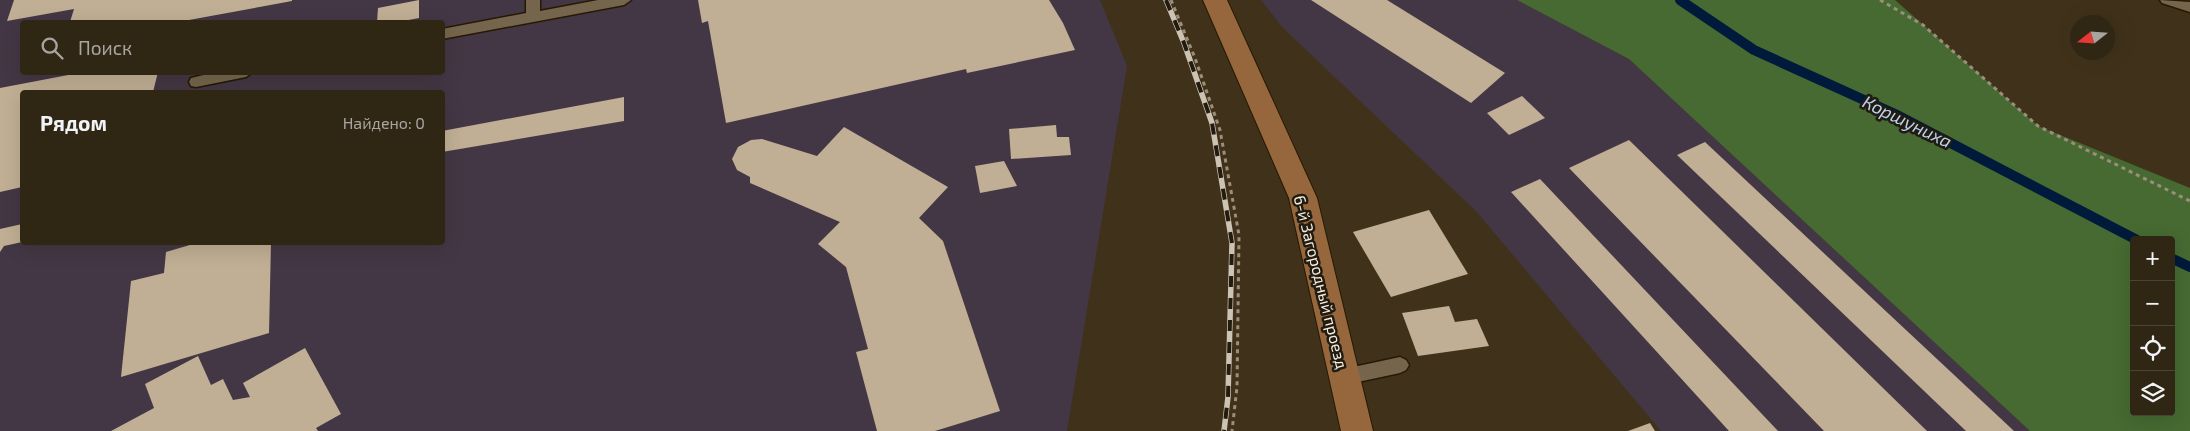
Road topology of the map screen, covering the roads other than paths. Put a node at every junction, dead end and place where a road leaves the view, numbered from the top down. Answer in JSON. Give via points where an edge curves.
{"nodes":[{"id":1,"x":533,"y":0,"type":"edge"},
{"id":2,"x":624,"y":0,"type":"edge"},
{"id":3,"x":1215,"y":0,"type":"edge"},
{"id":4,"x":2168,"y":0,"type":"edge"},
{"id":5,"x":2190,"y":7,"type":"edge"},
{"id":6,"x":533,"y":17,"type":"junction"},
{"id":7,"x":445,"y":33,"type":"edge"},
{"id":8,"x":231,"y":75,"type":"edge"},
{"id":9,"x":196,"y":82,"type":"dead end"},
{"id":10,"x":1400,"y":365,"type":"dead end"},
{"id":11,"x":1344,"y":377,"type":"junction"},
{"id":12,"x":1357,"y":431,"type":"edge"}],
"edges":[{"from":1,"to":6,"type":"lane"},
{"from":2,"to":6,"type":"lane"},
{"from":3,"to":11,"type":"street","name":"6-й Загородный проезд","via":[[1303,198]]},
{"from":4,"to":5,"type":"lane"},
{"from":6,"to":7,"type":"lane"},
{"from":8,"to":9,"type":"lane"},
{"from":10,"to":11,"type":"lane"},
{"from":11,"to":12,"type":"street","name":"6-й Загородный проезд"}]}
